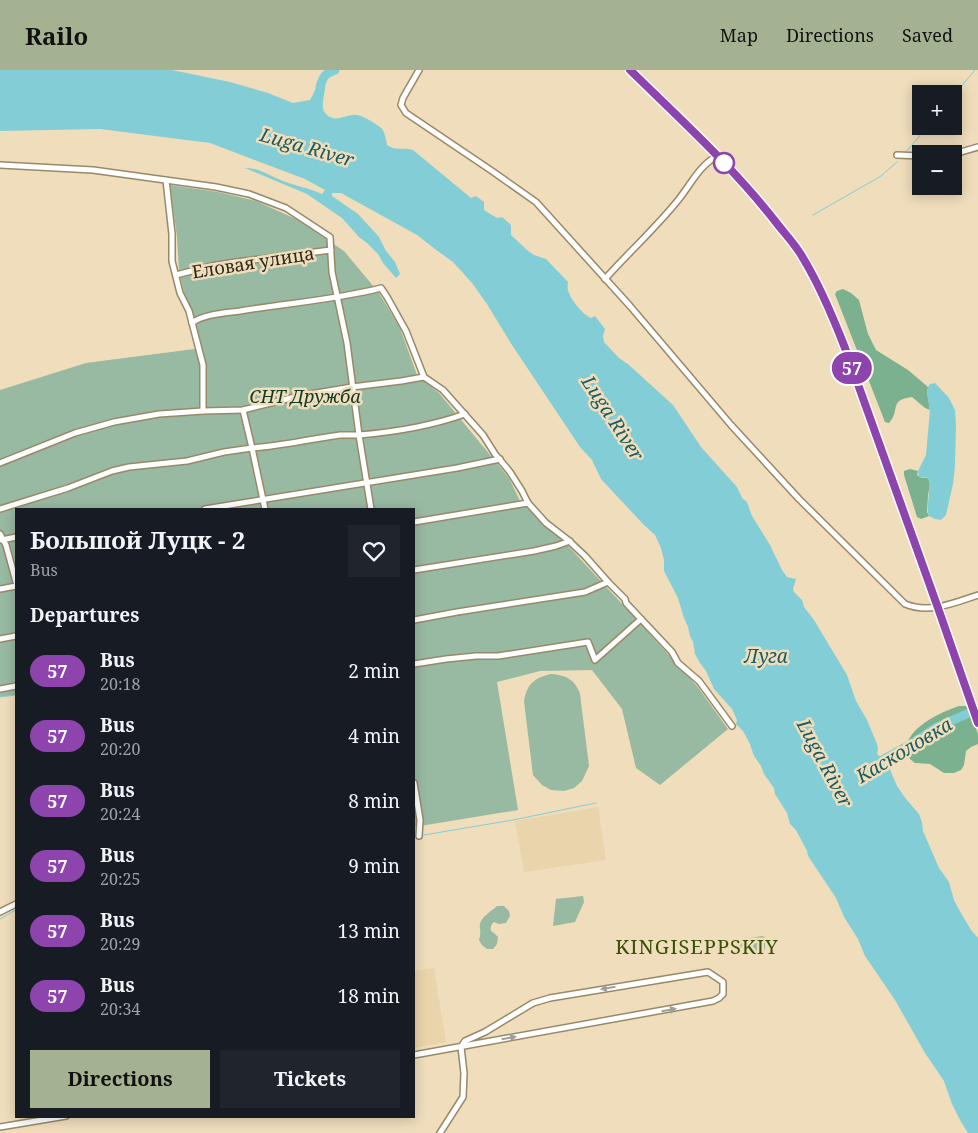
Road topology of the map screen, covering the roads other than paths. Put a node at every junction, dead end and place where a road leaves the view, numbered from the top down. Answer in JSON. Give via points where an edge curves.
{"nodes":[{"id":1,"x":419,"y":70,"type":"edge"},
{"id":2,"x":630,"y":70,"type":"edge"},
{"id":3,"x":978,"y":147,"type":"edge"},
{"id":4,"x":962,"y":152,"type":"edge"},
{"id":5,"x":897,"y":155,"type":"dead end"},
{"id":6,"x":717,"y":156,"type":"junction"},
{"id":7,"x":912,"y":156,"type":"edge"},
{"id":8,"x":0,"y":165,"type":"edge"},
{"id":9,"x":166,"y":180,"type":"junction"},
{"id":10,"x":331,"y":250,"type":"junction"},
{"id":11,"x":176,"y":275,"type":"junction"},
{"id":12,"x":605,"y":279,"type":"junction"},
{"id":13,"x":338,"y":297,"type":"junction"},
{"id":14,"x":192,"y":322,"type":"junction"},
{"id":15,"x":424,"y":376,"type":"junction"},
{"id":16,"x":352,"y":387,"type":"junction"},
{"id":17,"x":244,"y":410,"type":"junction"},
{"id":18,"x":203,"y":411,"type":"junction"},
{"id":19,"x":465,"y":414,"type":"junction"},
{"id":20,"x":359,"y":435,"type":"junction"},
{"id":21,"x":252,"y":448,"type":"junction"},
{"id":22,"x":500,"y":460,"type":"junction"},
{"id":23,"x":0,"y":463,"type":"edge"},
{"id":24,"x":366,"y":483,"type":"junction"},
{"id":25,"x":263,"y":499,"type":"junction"},
{"id":26,"x":528,"y":503,"type":"junction"},
{"id":27,"x":210,"y":508,"type":"edge"},
{"id":28,"x":265,"y":508,"type":"edge"},
{"id":29,"x":371,"y":508,"type":"edge"},
{"id":30,"x":0,"y":509,"type":"edge"},
{"id":31,"x":415,"y":522,"type":"edge"},
{"id":32,"x":15,"y":537,"type":"edge"},
{"id":33,"x":1,"y":538,"type":"edge"},
{"id":34,"x":570,"y":542,"type":"junction"},
{"id":35,"x":415,"y":570,"type":"edge"},
{"id":36,"x":15,"y":578,"type":"edge"},
{"id":37,"x":608,"y":582,"type":"junction"},
{"id":38,"x":15,"y":586,"type":"edge"},
{"id":39,"x":0,"y":589,"type":"edge"},
{"id":40,"x":978,"y":595,"type":"edge"},
{"id":41,"x":938,"y":608,"type":"junction"},
{"id":42,"x":641,"y":619,"type":"junction"},
{"id":43,"x":415,"y":620,"type":"edge"},
{"id":44,"x":15,"y":636,"type":"edge"},
{"id":45,"x":0,"y":639,"type":"edge"},
{"id":46,"x":415,"y":664,"type":"edge"},
{"id":47,"x":15,"y":686,"type":"edge"},
{"id":48,"x":0,"y":690,"type":"edge"},
{"id":49,"x":978,"y":724,"type":"edge"},
{"id":50,"x":732,"y":726,"type":"dead end"},
{"id":51,"x":415,"y":789,"type":"edge"},
{"id":52,"x":417,"y":832,"type":"edge"},
{"id":53,"x":15,"y":904,"type":"edge"},
{"id":54,"x":0,"y":912,"type":"edge"},
{"id":55,"x":461,"y":1047,"type":"junction"},
{"id":56,"x":415,"y":1056,"type":"edge"},
{"id":57,"x":55,"y":1118,"type":"edge"},
{"id":58,"x":0,"y":1128,"type":"edge"},
{"id":59,"x":440,"y":1133,"type":"edge"}],
"edges":[{"from":1,"to":12,"type":"street","via":[[403,98],[401,105],[406,113],[536,202]]},
{"from":2,"to":6,"type":"street"},
{"from":3,"to":4,"type":"street"},
{"from":5,"to":7,"type":"street"},
{"from":6,"to":12,"type":"street","via":[[708,161],[680,198]]},
{"from":6,"to":41,"type":"street","via":[[756,197],[797,249],[819,287],[845,348]]},
{"from":8,"to":9,"type":"street","via":[[93,170]]},
{"from":9,"to":10,"type":"street","via":[[248,194],[286,208],[330,237]]},
{"from":9,"to":11,"type":"street","via":[[172,261]]},
{"from":10,"to":11,"type":"street","name":"Еловая улица","via":[[211,266]]},
{"from":10,"to":13,"type":"street"},
{"from":11,"to":14,"type":"street"},
{"from":12,"to":41,"type":"street","via":[[737,432],[880,581],[905,604],[914,608]]},
{"from":13,"to":14,"type":"street","via":[[229,312]]},
{"from":13,"to":15,"type":"street","via":[[380,288],[406,331]]},
{"from":13,"to":16,"type":"street"},
{"from":14,"to":18,"type":"street","via":[[203,365]]},
{"from":15,"to":16,"type":"street"},
{"from":15,"to":19,"type":"street","via":[[443,390]]},
{"from":16,"to":17,"type":"street"},
{"from":16,"to":20,"type":"street"},
{"from":17,"to":18,"type":"street"},
{"from":17,"to":21,"type":"street"},
{"from":18,"to":23,"type":"street","via":[[114,422],[75,433]]},
{"from":19,"to":20,"type":"street","via":[[417,428]]},
{"from":19,"to":22,"type":"street"},
{"from":20,"to":21,"type":"street"},
{"from":20,"to":24,"type":"street"},
{"from":21,"to":25,"type":"street"},
{"from":21,"to":30,"type":"street","via":[[112,471]]},
{"from":22,"to":24,"type":"street"},
{"from":22,"to":26,"type":"street"},
{"from":24,"to":25,"type":"street"},
{"from":24,"to":29,"type":"street"},
{"from":25,"to":27,"type":"street"},
{"from":25,"to":28,"type":"street"},
{"from":26,"to":31,"type":"street"},
{"from":26,"to":34,"type":"street"},
{"from":32,"to":33,"type":"street"},
{"from":33,"to":36,"type":"street"},
{"from":34,"to":35,"type":"street"},
{"from":34,"to":37,"type":"street"},
{"from":37,"to":42,"type":"street"},
{"from":37,"to":43,"type":"street","via":[[585,592]]},
{"from":38,"to":39,"type":"street"},
{"from":40,"to":41,"type":"street"},
{"from":41,"to":49,"type":"street"},
{"from":42,"to":46,"type":"street","via":[[595,660],[588,642],[498,656]]},
{"from":42,"to":50,"type":"street","via":[[678,663],[698,681]]},
{"from":44,"to":45,"type":"street"},
{"from":47,"to":48,"type":"street"},
{"from":51,"to":52,"type":"street","via":[[420,820]]},
{"from":53,"to":54,"type":"street"},
{"from":55,"to":55,"type":"street","one_way":true,"via":[[713,1001],[723,994],[723,982],[708,972],[550,998],[533,1003],[465,1041]]},
{"from":55,"to":56,"type":"street"},
{"from":55,"to":59,"type":"street","via":[[463,1096]]},
{"from":57,"to":58,"type":"street"}]}
